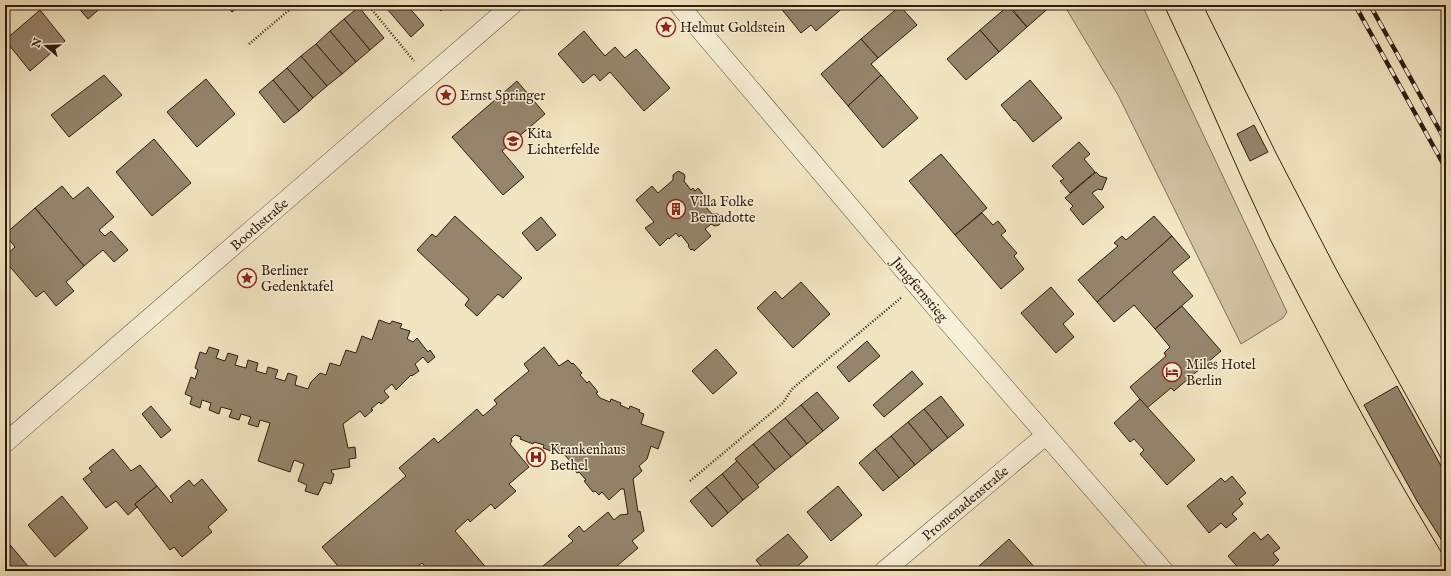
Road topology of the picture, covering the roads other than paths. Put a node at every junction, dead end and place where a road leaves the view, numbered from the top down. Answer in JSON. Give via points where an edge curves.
{"nodes":[{"id":1,"x":512,"y":5,"type":"edge"},
{"id":2,"x":679,"y":5,"type":"edge"},
{"id":3,"x":1046,"y":435,"type":"junction"},
{"id":4,"x":5,"y":443,"type":"edge"},
{"id":5,"x":884,"y":571,"type":"edge"},
{"id":6,"x":1164,"y":571,"type":"edge"}],
"edges":[{"from":1,"to":4,"type":"street","name":"Boothstraße"},
{"from":2,"to":3,"type":"street","name":"Jungfernstieg"},
{"from":3,"to":5,"type":"street","name":"Promenadenstraße"},
{"from":3,"to":6,"type":"street","name":"Jungfernstieg"}]}
